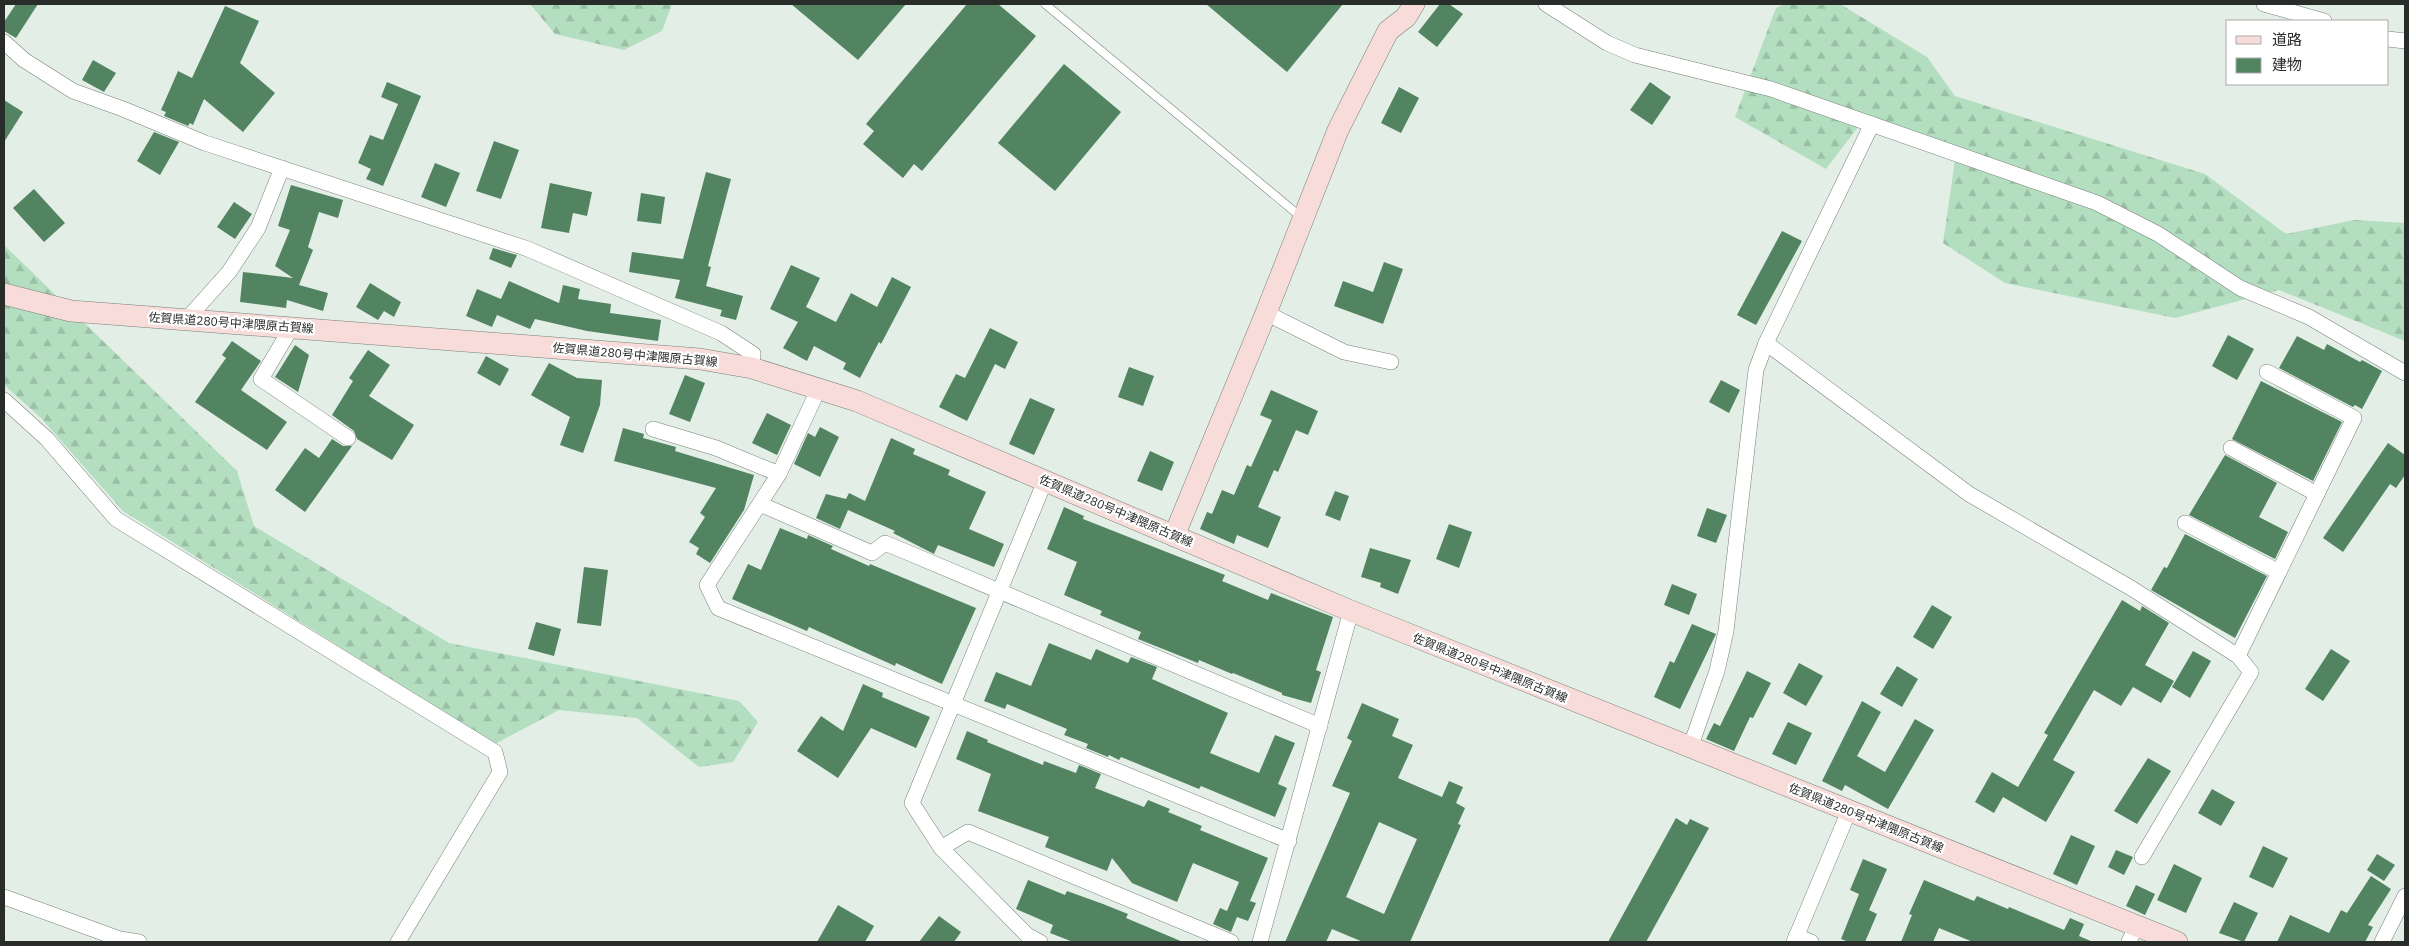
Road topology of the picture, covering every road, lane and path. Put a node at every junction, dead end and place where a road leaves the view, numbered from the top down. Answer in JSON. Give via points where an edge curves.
{"nodes":[{"id":1,"x":1046,"y":4,"type":"edge"},
{"id":2,"x":1414,"y":4,"type":"edge"},
{"id":3,"x":1546,"y":4,"type":"edge"},
{"id":4,"x":2264,"y":4,"type":"edge"},
{"id":5,"x":2320,"y":20,"type":"edge"},
{"id":6,"x":2389,"y":39,"type":"edge"},
{"id":7,"x":2405,"y":41,"type":"edge"},
{"id":8,"x":4,"y":42,"type":"edge"},
{"id":9,"x":1872,"y":124,"type":"junction"},
{"id":10,"x":282,"y":168,"type":"junction"},
{"id":11,"x":1303,"y":218,"type":"junction"},
{"id":12,"x":4,"y":294,"type":"edge"},
{"id":13,"x":1266,"y":313,"type":"junction"},
{"id":14,"x":186,"y":320,"type":"junction"},
{"id":15,"x":291,"y":328,"type":"junction"},
{"id":16,"x":1766,"y":342,"type":"junction"},
{"id":17,"x":1391,"y":362,"type":"dead end"},
{"id":18,"x":752,"y":368,"type":"junction"},
{"id":19,"x":2267,"y":372,"type":"dead end"},
{"id":20,"x":2405,"y":372,"type":"edge"},
{"id":21,"x":819,"y":388,"type":"junction"},
{"id":22,"x":4,"y":400,"type":"edge"},
{"id":23,"x":653,"y":429,"type":"dead end"},
{"id":24,"x":348,"y":438,"type":"dead end"},
{"id":25,"x":2231,"y":448,"type":"dead end"},
{"id":26,"x":779,"y":474,"type":"junction"},
{"id":27,"x":1046,"y":481,"type":"junction"},
{"id":28,"x":2317,"y":494,"type":"junction"},
{"id":29,"x":760,"y":504,"type":"junction"},
{"id":30,"x":2185,"y":523,"type":"dead end"},
{"id":31,"x":1174,"y":536,"type":"junction"},
{"id":32,"x":2279,"y":572,"type":"junction"},
{"id":33,"x":1000,"y":591,"type":"junction"},
{"id":34,"x":1351,"y":612,"type":"junction"},
{"id":35,"x":2238,"y":656,"type":"junction"},
{"id":36,"x":954,"y":704,"type":"junction"},
{"id":37,"x":1320,"y":726,"type":"junction"},
{"id":38,"x":1690,"y":748,"type":"junction"},
{"id":39,"x":1849,"y":812,"type":"junction"},
{"id":40,"x":1289,"y":840,"type":"junction"},
{"id":41,"x":941,"y":848,"type":"junction"},
{"id":42,"x":2142,"y":857,"type":"dead end"},
{"id":43,"x":2405,"y":896,"type":"edge"},
{"id":44,"x":4,"y":897,"type":"edge"},
{"id":45,"x":2132,"y":934,"type":"edge"},
{"id":46,"x":1795,"y":939,"type":"edge"},
{"id":47,"x":139,"y":942,"type":"edge"},
{"id":48,"x":398,"y":942,"type":"edge"},
{"id":49,"x":1040,"y":942,"type":"edge"},
{"id":50,"x":1231,"y":942,"type":"edge"},
{"id":51,"x":1260,"y":942,"type":"edge"},
{"id":52,"x":1810,"y":942,"type":"edge"},
{"id":53,"x":2177,"y":942,"type":"edge"},
{"id":54,"x":2382,"y":942,"type":"edge"}],
"edges":[{"from":1,"to":11,"type":"lane"},
{"from":2,"to":11,"type":"main road","via":[[1406,17],[1388,31],[1338,130]]},
{"from":3,"to":9,"type":"street","via":[[1607,42],[1635,55],[1771,89]]},
{"from":4,"to":5,"type":"street"},
{"from":6,"to":7,"type":"street"},
{"from":8,"to":10,"type":"street","via":[[24,60],[73,91]]},
{"from":9,"to":16,"type":"street"},
{"from":9,"to":20,"type":"street","via":[[2097,203],[2158,234],[2240,288],[2309,317]]},
{"from":10,"to":14,"type":"street","via":[[258,228],[229,272]]},
{"from":10,"to":18,"type":"street","via":[[528,249],[619,287],[721,333],[753,354]]},
{"from":11,"to":13,"type":"main road"},
{"from":12,"to":14,"type":"main road","name":"佐賀県道280号中津隈原古賀線","via":[[71,311]]},
{"from":13,"to":17,"type":"street","via":[[1344,352]]},
{"from":13,"to":31,"type":"main road"},
{"from":14,"to":15,"type":"main road","name":"佐賀県道280号中津隈原古賀線"},
{"from":15,"to":18,"type":"main road","name":"佐賀県道280号中津隈原古賀線","via":[[700,359]]},
{"from":15,"to":24,"type":"street","via":[[261,379]]},
{"from":16,"to":35,"type":"street","via":[[1969,494],[2131,588]]},
{"from":16,"to":38,"type":"street","via":[[1756,370],[1726,631],[1717,671]]},
{"from":18,"to":21,"type":"main road","name":"佐賀県道280号中津隈原古賀線"},
{"from":19,"to":28,"type":"street","via":[[2354,418]]},
{"from":21,"to":26,"type":"street"},
{"from":21,"to":27,"type":"main road","name":"佐賀県道280号中津隈原古賀線","via":[[858,401]]},
{"from":22,"to":48,"type":"street","via":[[47,439],[116,518],[495,752],[500,772]]},
{"from":23,"to":26,"type":"street","via":[[716,448]]},
{"from":25,"to":28,"type":"street"},
{"from":26,"to":29,"type":"street"},
{"from":27,"to":31,"type":"main road","name":"佐賀県道280号中津隈原古賀線"},
{"from":27,"to":33,"type":"street"},
{"from":28,"to":32,"type":"street"},
{"from":29,"to":33,"type":"street","via":[[872,553],[885,543]]},
{"from":29,"to":36,"type":"street","via":[[707,585],[718,608]]},
{"from":30,"to":32,"type":"street"},
{"from":31,"to":34,"type":"main road","name":"佐賀県道280号中津隈原古賀線"},
{"from":32,"to":35,"type":"street"},
{"from":33,"to":36,"type":"street"},
{"from":33,"to":37,"type":"street"},
{"from":34,"to":37,"type":"street"},
{"from":34,"to":38,"type":"main road","name":"佐賀県道280号中津隈原古賀線"},
{"from":35,"to":42,"type":"street","via":[[2251,672]]},
{"from":36,"to":40,"type":"street"},
{"from":36,"to":41,"type":"street","via":[[912,803]]},
{"from":37,"to":40,"type":"street"},
{"from":38,"to":39,"type":"main road","name":"佐賀県道280号中津隈原古賀線"},
{"from":39,"to":45,"type":"main road","name":"佐賀県道280号中津隈原古賀線"},
{"from":39,"to":46,"type":"street"},
{"from":40,"to":51,"type":"street"},
{"from":41,"to":49,"type":"street","via":[[1027,935]]},
{"from":41,"to":50,"type":"street","via":[[968,832]]},
{"from":43,"to":54,"type":"street"},
{"from":44,"to":47,"type":"street","via":[[120,939]]},
{"from":45,"to":53,"type":"main road","name":"佐賀県道280号中津隈原古賀線"},
{"from":46,"to":52,"type":"street"}]}
